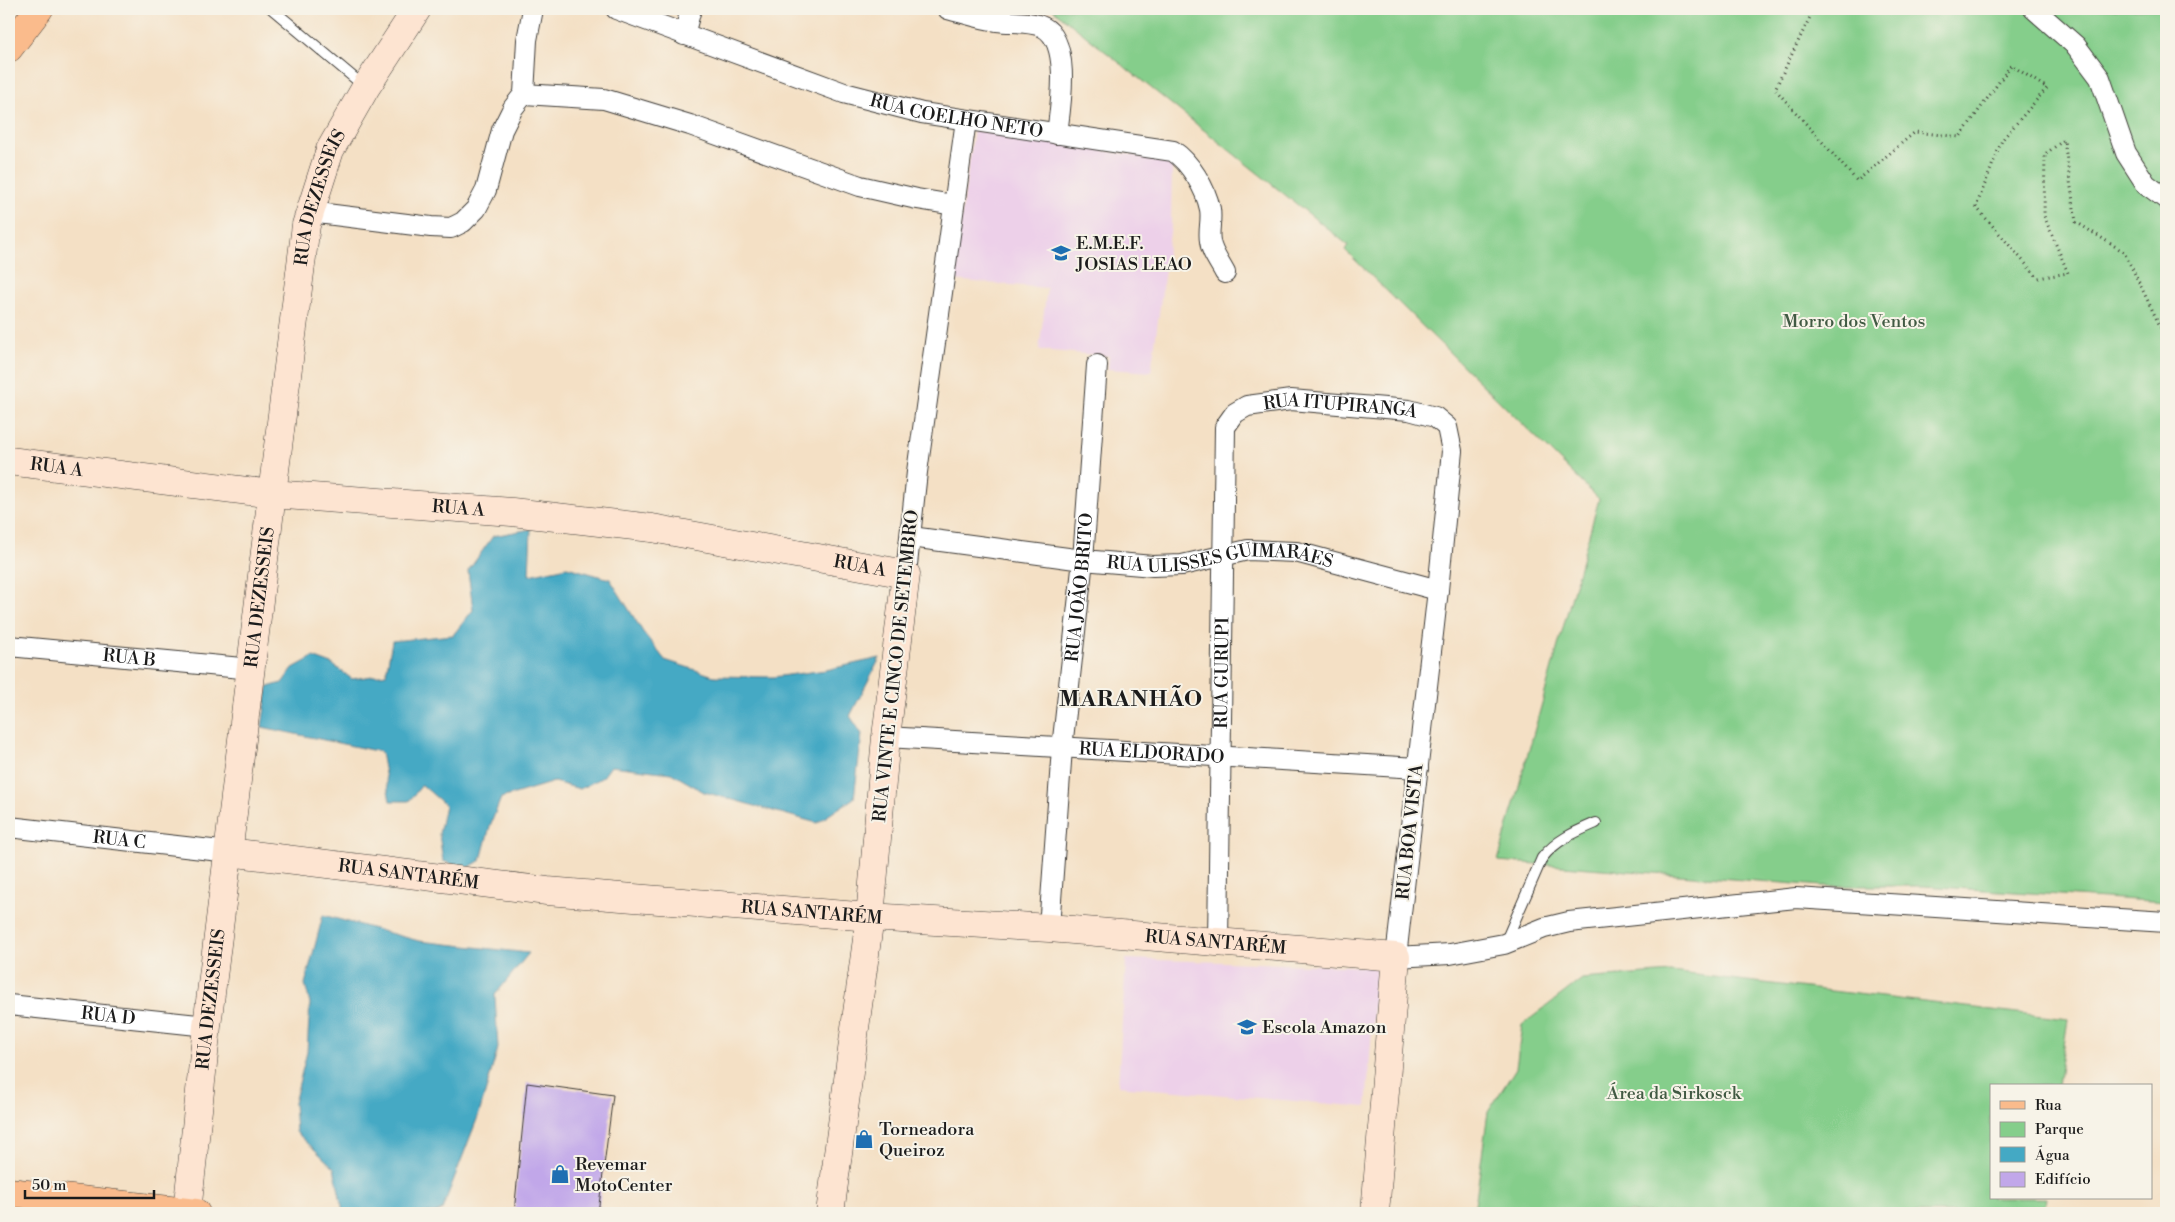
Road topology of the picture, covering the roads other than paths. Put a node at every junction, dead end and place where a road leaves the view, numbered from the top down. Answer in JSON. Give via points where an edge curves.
{"nodes":[{"id":1,"x":272,"y":9,"type":"edge"},
{"id":2,"x":417,"y":9,"type":"edge"},
{"id":3,"x":533,"y":9,"type":"edge"},
{"id":4,"x":616,"y":9,"type":"edge"},
{"id":5,"x":691,"y":9,"type":"edge"},
{"id":6,"x":948,"y":9,"type":"edge"},
{"id":7,"x":2034,"y":9,"type":"edge"},
{"id":8,"x":31,"y":11,"type":"edge"},
{"id":9,"x":684,"y":35,"type":"junction"},
{"id":10,"x":9,"y":48,"type":"edge"},
{"id":11,"x":366,"y":88,"type":"junction"},
{"id":12,"x":524,"y":94,"type":"junction"},
{"id":13,"x":966,"y":120,"type":"junction"},
{"id":14,"x":1057,"y":134,"type":"junction"},
{"id":15,"x":2166,"y":199,"type":"edge"},
{"id":16,"x":954,"y":205,"type":"junction"},
{"id":17,"x":310,"y":212,"type":"junction"},
{"id":18,"x":1225,"y":273,"type":"dead end"},
{"id":19,"x":1097,"y":365,"type":"dead end"},
{"id":20,"x":1224,"y":436,"type":"joint"},
{"id":21,"x":1452,"y":451,"type":"joint"},
{"id":22,"x":9,"y":461,"type":"edge"},
{"id":23,"x":272,"y":494,"type":"junction"},
{"id":24,"x":911,"y":537,"type":"junction"},
{"id":25,"x":1223,"y":557,"type":"junction"},
{"id":26,"x":1083,"y":560,"type":"junction"},
{"id":27,"x":906,"y":574,"type":"junction"},
{"id":28,"x":1438,"y":590,"type":"junction"},
{"id":29,"x":9,"y":646,"type":"edge"},
{"id":30,"x":252,"y":669,"type":"junction"},
{"id":31,"x":886,"y":736,"type":"junction"},
{"id":32,"x":1062,"y":748,"type":"junction"},
{"id":33,"x":1221,"y":757,"type":"junction"},
{"id":34,"x":1418,"y":768,"type":"junction"},
{"id":35,"x":1596,"y":823,"type":"dead end"},
{"id":36,"x":9,"y":827,"type":"edge"},
{"id":37,"x":229,"y":852,"type":"junction"},
{"id":38,"x":870,"y":917,"type":"junction"},
{"id":39,"x":2166,"y":922,"type":"edge"},
{"id":40,"x":1049,"y":928,"type":"junction"},
{"id":41,"x":1218,"y":942,"type":"junction"},
{"id":42,"x":1504,"y":944,"type":"junction"},
{"id":43,"x":1396,"y":957,"type":"junction"},
{"id":44,"x":9,"y":1005,"type":"edge"},
{"id":45,"x":207,"y":1026,"type":"junction"},
{"id":46,"x":9,"y":1192,"type":"edge"},
{"id":47,"x":192,"y":1213,"type":"edge"},
{"id":48,"x":830,"y":1213,"type":"edge"},
{"id":49,"x":1375,"y":1213,"type":"edge"}],
"edges":[{"from":1,"to":11,"type":"lane"},
{"from":2,"to":11,"type":"street","name":"RUA DEZESSEIS"},
{"from":3,"to":12,"type":"street"},
{"from":4,"to":9,"type":"street","name":"RUA COELHO NETO"},
{"from":5,"to":9,"type":"street"},
{"from":6,"to":14,"type":"street","via":[[996,21],[1035,25],[1050,33],[1061,59],[1063,87]]},
{"from":7,"to":15,"type":"street","via":[[2076,46],[2100,78],[2126,153],[2146,184]]},
{"from":8,"to":10,"type":"main road"},
{"from":9,"to":13,"type":"street","name":"RUA COELHO NETO","via":[[844,94]]},
{"from":11,"to":17,"type":"street","name":"RUA DEZESSEIS","via":[[330,150]]},
{"from":12,"to":16,"type":"street","via":[[604,100],[690,125],[860,186]]},
{"from":12,"to":17,"type":"street","via":[[502,130],[486,190],[476,209],[463,222],[451,228],[431,227]]},
{"from":13,"to":14,"type":"street","name":"RUA COELHO NETO"},
{"from":13,"to":16,"type":"street","name":"RUA VINTE E CINCO DE SETEMBRO"},
{"from":14,"to":18,"type":"street","name":"RUA COELHO NETO","via":[[1173,151],[1183,157],[1210,209],[1210,241]]},
{"from":16,"to":24,"type":"street","name":"RUA VINTE E CINCO DE SETEMBRO"},
{"from":17,"to":23,"type":"street","name":"RUA DEZESSEIS"},
{"from":19,"to":26,"type":"street","name":"RUA JOÃO BRITO"},
{"from":20,"to":21,"type":"street","name":"RUA ITUPIRANGA","via":[[1227,421],[1248,406],[1291,400],[1409,410],[1435,417],[1447,427]]},
{"from":20,"to":25,"type":"street","name":"RUA GURUPI"},
{"from":21,"to":28,"type":"street","name":"RUA BOA VISTA"},
{"from":22,"to":23,"type":"street","name":"RUA A"},
{"from":23,"to":27,"type":"street","name":"RUA A","via":[[512,512],[652,528]]},
{"from":23,"to":30,"type":"street","name":"RUA DEZESSEIS"},
{"from":24,"to":26,"type":"street","name":"RUA ULISSES GUIMARÃES"},
{"from":24,"to":27,"type":"street","name":"RUA VINTE E CINCO DE SETEMBRO"},
{"from":25,"to":26,"type":"street","name":"RUA ULISSES GUIMARÃES","via":[[1182,565],[1153,566]]},
{"from":25,"to":28,"type":"street","name":"RUA ULISSES GUIMARÃES","via":[[1248,550],[1296,552]]},
{"from":25,"to":33,"type":"street","name":"RUA GURUPI"},
{"from":26,"to":32,"type":"street","name":"RUA JOÃO BRITO"},
{"from":27,"to":31,"type":"street","name":"RUA VINTE E CINCO DE SETEMBRO"},
{"from":28,"to":34,"type":"street","name":"RUA BOA VISTA"},
{"from":29,"to":30,"type":"street","name":"RUA B"},
{"from":30,"to":37,"type":"street","name":"RUA DEZESSEIS"},
{"from":31,"to":32,"type":"street","name":"RUA ELDORADO"},
{"from":31,"to":38,"type":"street","name":"RUA VINTE E CINCO DE SETEMBRO"},
{"from":32,"to":33,"type":"street","name":"RUA ELDORADO"},
{"from":32,"to":40,"type":"street","name":"RUA JOÃO BRITO"},
{"from":33,"to":34,"type":"street","name":"RUA ELDORADO"},
{"from":33,"to":41,"type":"street","name":"RUA GURUPI"},
{"from":34,"to":43,"type":"street","name":"RUA BOA VISTA"},
{"from":35,"to":42,"type":"lane","via":[[1551,846],[1542,858]]},
{"from":36,"to":37,"type":"street","name":"RUA C"},
{"from":37,"to":38,"type":"street","name":"RUA SANTARÉM","via":[[547,891]]},
{"from":37,"to":45,"type":"street","name":"RUA DEZESSEIS"},
{"from":38,"to":40,"type":"street","name":"RUA SANTARÉM"},
{"from":38,"to":48,"type":"street","name":"RUA VINTE E CINCO DE SETEMBRO"},
{"from":39,"to":42,"type":"street","via":[[1796,898],[1569,922]]},
{"from":40,"to":41,"type":"street","name":"RUA SANTARÉM"},
{"from":41,"to":43,"type":"street","name":"RUA SANTARÉM"},
{"from":42,"to":43,"type":"street","via":[[1450,954]]},
{"from":43,"to":49,"type":"street","name":"RUA BOA VISTA"},
{"from":44,"to":45,"type":"street","name":"RUA D"},
{"from":45,"to":47,"type":"street","name":"RUA DEZESSEIS"},
{"from":46,"to":47,"type":"main road"}]}
